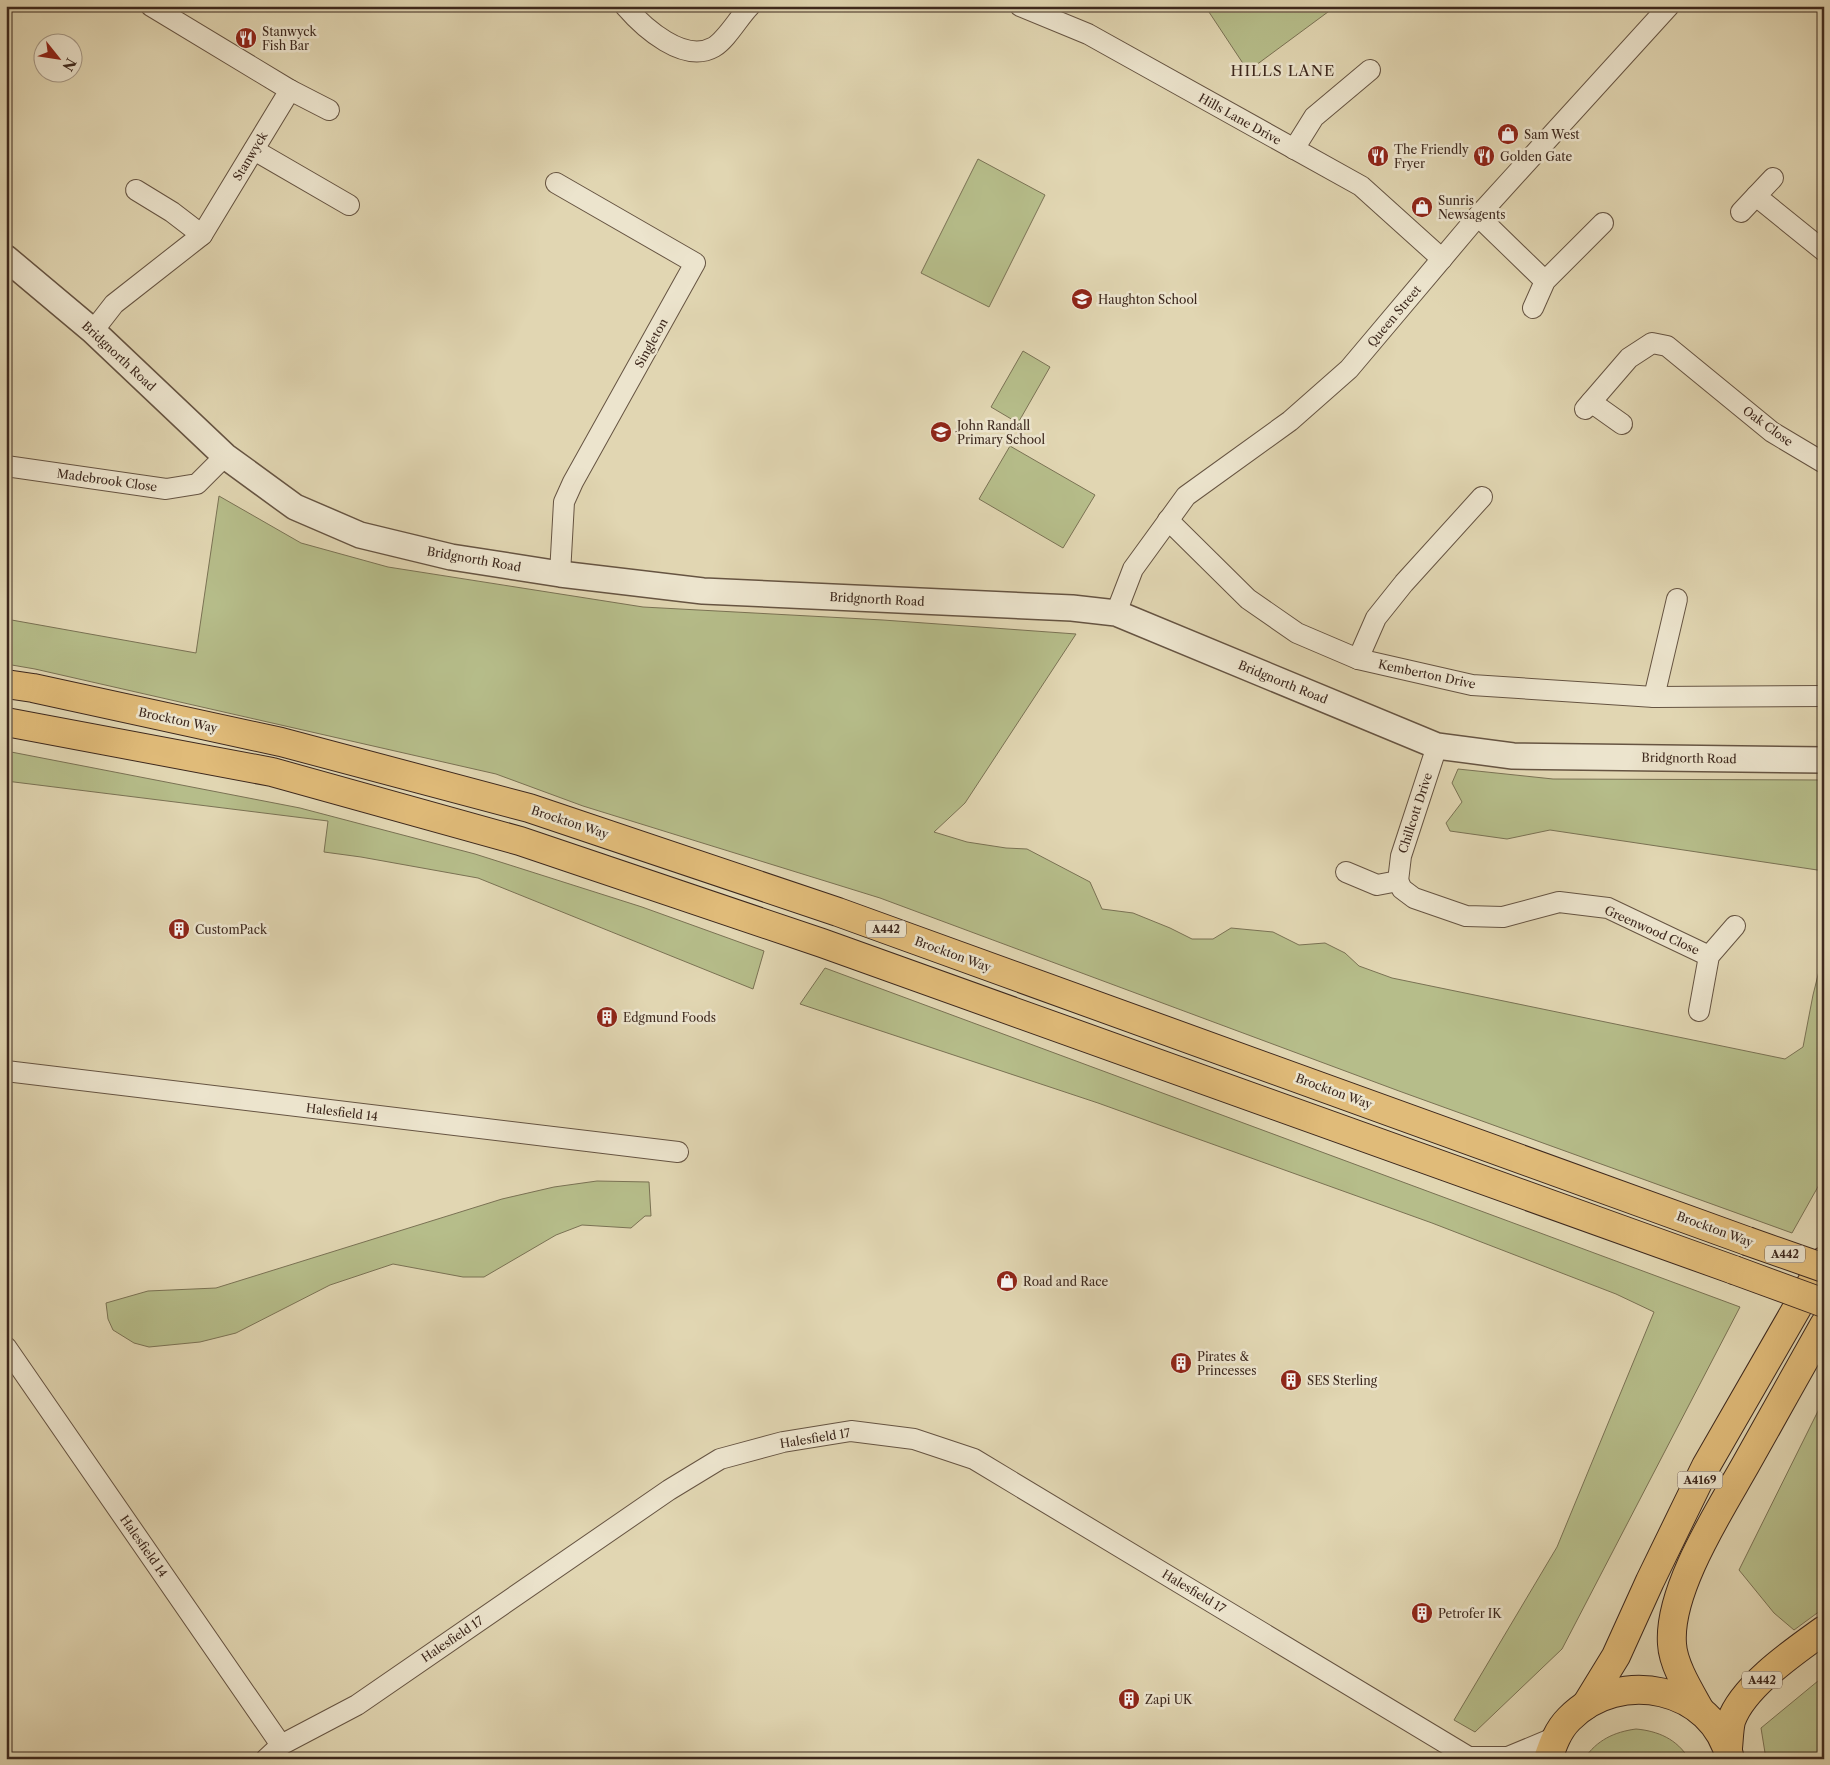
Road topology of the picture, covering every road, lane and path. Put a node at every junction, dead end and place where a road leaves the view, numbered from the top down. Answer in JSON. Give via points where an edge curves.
{"nodes":[{"id":1,"x":152,"y":6,"type":"edge"},
{"id":2,"x":625,"y":6,"type":"edge"},
{"id":3,"x":750,"y":6,"type":"edge"},
{"id":4,"x":1020,"y":6,"type":"edge"},
{"id":5,"x":1669,"y":6,"type":"edge"},
{"id":6,"x":1370,"y":70,"type":"dead end"},
{"id":7,"x":290,"y":90,"type":"junction"},
{"id":8,"x":329,"y":110,"type":"dead end"},
{"id":9,"x":1294,"y":149,"type":"junction"},
{"id":10,"x":254,"y":150,"type":"junction"},
{"id":11,"x":1773,"y":178,"type":"dead end"},
{"id":12,"x":556,"y":182,"type":"dead end"},
{"id":13,"x":136,"y":190,"type":"dead end"},
{"id":14,"x":1756,"y":196,"type":"junction"},
{"id":15,"x":350,"y":205,"type":"dead end"},
{"id":16,"x":1741,"y":212,"type":"dead end"},
{"id":17,"x":1478,"y":216,"type":"junction"},
{"id":18,"x":1603,"y":223,"type":"dead end"},
{"id":19,"x":202,"y":235,"type":"junction"},
{"id":20,"x":1824,"y":251,"type":"edge"},
{"id":21,"x":6,"y":258,"type":"edge"},
{"id":22,"x":1442,"y":259,"type":"junction"},
{"id":23,"x":1545,"y":281,"type":"junction"},
{"id":24,"x":1532,"y":308,"type":"dead end"},
{"id":25,"x":93,"y":331,"type":"junction"},
{"id":26,"x":1622,"y":424,"type":"dead end"},
{"id":27,"x":226,"y":456,"type":"junction"},
{"id":28,"x":1824,"y":463,"type":"edge"},
{"id":29,"x":6,"y":466,"type":"edge"},
{"id":30,"x":1482,"y":497,"type":"dead end"},
{"id":31,"x":1168,"y":520,"type":"junction"},
{"id":32,"x":560,"y":574,"type":"junction"},
{"id":33,"x":1677,"y":599,"type":"dead end"},
{"id":34,"x":1116,"y":613,"type":"junction"},
{"id":35,"x":1358,"y":659,"type":"junction"},
{"id":36,"x":6,"y":684,"type":"edge"},
{"id":37,"x":1654,"y":696,"type":"junction"},
{"id":38,"x":1824,"y":696,"type":"edge"},
{"id":39,"x":6,"y":722,"type":"edge"},
{"id":40,"x":1437,"y":746,"type":"junction"},
{"id":41,"x":1824,"y":760,"type":"edge"},
{"id":42,"x":1346,"y":872,"type":"dead end"},
{"id":43,"x":1398,"y":881,"type":"junction"},
{"id":44,"x":1735,"y":926,"type":"dead end"},
{"id":45,"x":1709,"y":956,"type":"junction"},
{"id":46,"x":1699,"y":1011,"type":"dead end"},
{"id":47,"x":6,"y":1071,"type":"edge"},
{"id":48,"x":678,"y":1152,"type":"dead end"},
{"id":49,"x":1824,"y":1261,"type":"edge"},
{"id":50,"x":1824,"y":1268,"type":"edge"},
{"id":51,"x":1824,"y":1303,"type":"edge"},
{"id":52,"x":1824,"y":1325,"type":"edge"},
{"id":53,"x":6,"y":1347,"type":"edge"},
{"id":54,"x":1824,"y":1630,"type":"edge"},
{"id":55,"x":1586,"y":1705,"type":"junction"},
{"id":56,"x":1700,"y":1710,"type":"junction"},
{"id":57,"x":1552,"y":1748,"type":"edge"},
{"id":58,"x":274,"y":1752,"type":"edge"},
{"id":59,"x":1729,"y":1753,"type":"edge"},
{"id":60,"x":1470,"y":1758,"type":"edge"}],
"edges":[{"from":1,"to":7,"type":"street"},
{"from":2,"to":3,"type":"street","via":[[660,37],[688,51],[702,52],[715,46]]},
{"from":4,"to":9,"type":"street","name":"Hills Lane Drive","via":[[1088,34]]},
{"from":5,"to":17,"type":"street","name":"Queen Street"},
{"from":6,"to":9,"type":"street","via":[[1314,117]]},
{"from":7,"to":8,"type":"street"},
{"from":7,"to":10,"type":"street","name":"Stanwyck"},
{"from":9,"to":22,"type":"street","name":"Hills Lane Drive","via":[[1361,186]]},
{"from":10,"to":15,"type":"street"},
{"from":10,"to":19,"type":"street","name":"Stanwyck"},
{"from":11,"to":14,"type":"street"},
{"from":12,"to":32,"type":"street","name":"Singleton","via":[[695,263],[564,502]]},
{"from":13,"to":19,"type":"street"},
{"from":14,"to":16,"type":"street"},
{"from":14,"to":20,"type":"street"},
{"from":17,"to":22,"type":"street","name":"Queen Street"},
{"from":17,"to":23,"type":"street"},
{"from":18,"to":23,"type":"street"},
{"from":19,"to":25,"type":"street","name":"Stanwyck","via":[[114,304]]},
{"from":21,"to":25,"type":"street","name":"Bridgnorth Road"},
{"from":22,"to":31,"type":"street","name":"Queen Street","via":[[1349,369],[1290,421],[1186,496]]},
{"from":23,"to":24,"type":"street"},
{"from":25,"to":27,"type":"street","name":"Bridgnorth Road"},
{"from":26,"to":28,"type":"street","name":"Oak Close","via":[[1588,405],[1629,358],[1652,343],[1667,346],[1772,432]]},
{"from":27,"to":29,"type":"street","name":"Madebrook Close","via":[[196,484],[166,489]]},
{"from":27,"to":32,"type":"street","name":"Bridgnorth Road","via":[[295,507],[360,535],[451,557]]},
{"from":30,"to":35,"type":"street","via":[[1376,618]]},
{"from":31,"to":34,"type":"street","name":"Queen Street","via":[[1133,570]]},
{"from":31,"to":35,"type":"street","name":"Kemberton Drive","via":[[1248,599],[1297,633]]},
{"from":32,"to":34,"type":"street","name":"Bridgnorth Road","via":[[703,592],[1072,608]]},
{"from":33,"to":37,"type":"street"},
{"from":34,"to":40,"type":"street","name":"Bridgnorth Road"},
{"from":35,"to":37,"type":"street","name":"Kemberton Drive","via":[[1472,684]]},
{"from":36,"to":50,"type":"main road","name":"Brockton Way","number":"A442","bridge":true,"via":[[281,742],[529,808],[838,912]]},
{"from":37,"to":38,"type":"street","name":"Kemberton Drive"},
{"from":39,"to":51,"type":"main road","number":"A442","bridge":true,"via":[[272,772],[520,841],[841,950]]},
{"from":40,"to":41,"type":"street","name":"Bridgnorth Road","via":[[1513,756]]},
{"from":40,"to":43,"type":"street","name":"Chillcott Drive","via":[[1401,856]]},
{"from":42,"to":43,"type":"street","via":[[1377,885]]},
{"from":43,"to":45,"type":"street","name":"Greenwood Close","via":[[1402,889],[1414,898],[1466,916],[1503,917],[1559,902],[1608,908]]},
{"from":44,"to":45,"type":"street"},
{"from":45,"to":46,"type":"street"},
{"from":47,"to":48,"type":"street","name":"Halesfield 14"},
{"from":49,"to":55,"type":"main road","number":"A4169","via":[[1706,1466],[1616,1656]]},
{"from":52,"to":56,"type":"main road","number":"A4169","via":[[1706,1537],[1678,1596],[1672,1624],[1672,1646],[1683,1679]]},
{"from":53,"to":58,"type":"street","name":"Halesfield 14"},
{"from":54,"to":59,"type":"main road","number":"A442","via":[[1772,1669],[1739,1705],[1731,1722]]},
{"from":55,"to":56,"type":"main road","via":[[1613,1692],[1644,1688],[1674,1694]]},
{"from":55,"to":57,"type":"main road","via":[[1569,1719]]},
{"from":56,"to":59,"type":"main road","via":[[1716,1727]]},
{"from":57,"to":60,"type":"street","via":[[1508,1756]]},
{"from":58,"to":60,"type":"street","name":"Halesfield 17","via":[[356,1705],[669,1490],[720,1459],[783,1442],[851,1431],[914,1439],[974,1459]]}]}
